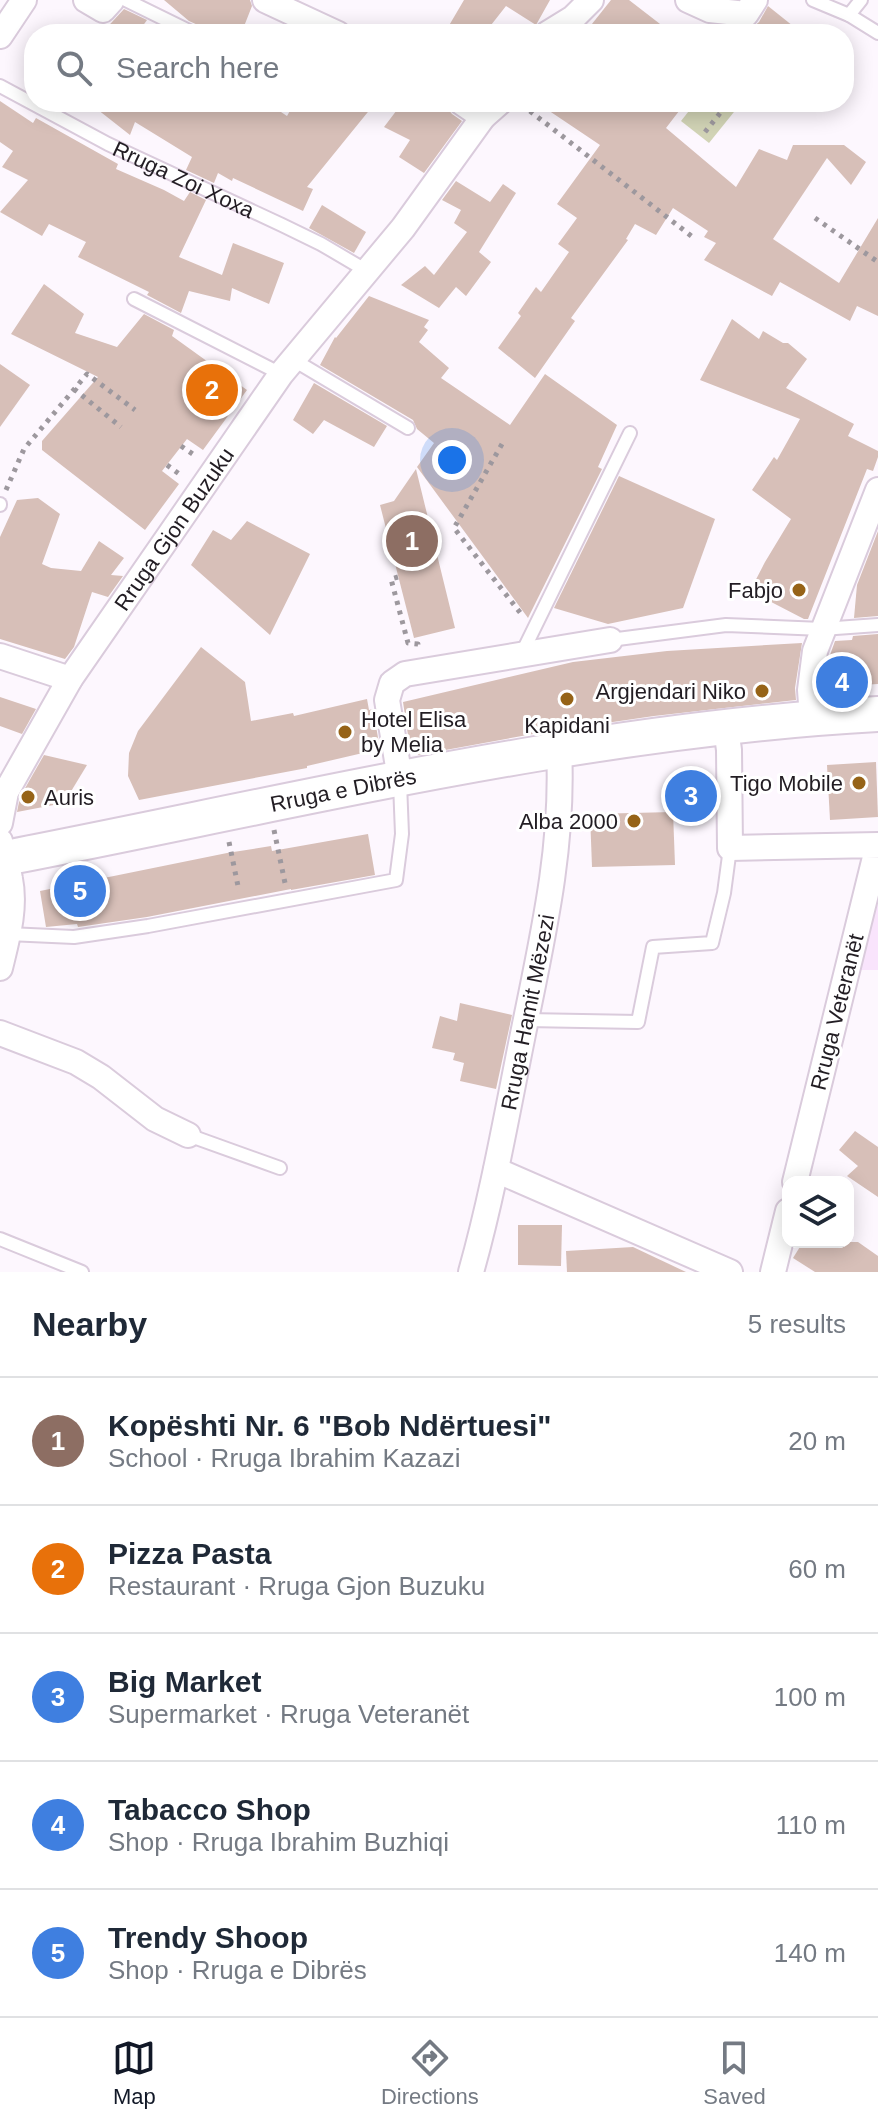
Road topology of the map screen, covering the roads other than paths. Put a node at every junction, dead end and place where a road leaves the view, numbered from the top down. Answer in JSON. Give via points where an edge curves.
{"nodes":[{"id":1,"x":24,"y":0,"type":"edge"},
{"id":2,"x":86,"y":0,"type":"edge"},
{"id":3,"x":112,"y":0,"type":"edge"},
{"id":4,"x":126,"y":0,"type":"edge"},
{"id":5,"x":265,"y":0,"type":"edge"},
{"id":6,"x":591,"y":0,"type":"edge"},
{"id":7,"x":688,"y":0,"type":"edge"},
{"id":8,"x":755,"y":0,"type":"edge"},
{"id":9,"x":813,"y":0,"type":"edge"},
{"id":10,"x":861,"y":0,"type":"edge"},
{"id":11,"x":849,"y":15,"type":"junction"},
{"id":12,"x":175,"y":24,"type":"edge"},
{"id":13,"x":317,"y":24,"type":"edge"},
{"id":14,"x":563,"y":24,"type":"edge"},
{"id":15,"x":878,"y":33,"type":"edge"},
{"id":16,"x":0,"y":36,"type":"edge"},
{"id":17,"x":0,"y":86,"type":"edge"},
{"id":18,"x":24,"y":99,"type":"edge"},
{"id":19,"x":48,"y":112,"type":"edge"},
{"id":20,"x":490,"y":112,"type":"edge"},
{"id":21,"x":367,"y":271,"type":"junction"},
{"id":22,"x":134,"y":299,"type":"dead end"},
{"id":23,"x":286,"y":367,"type":"junction"},
{"id":24,"x":408,"y":428,"type":"dead end"},
{"id":25,"x":630,"y":433,"type":"dead end"},
{"id":26,"x":878,"y":490,"type":"edge"},
{"id":27,"x":878,"y":625,"type":"edge"},
{"id":28,"x":822,"y":629,"type":"junction"},
{"id":29,"x":610,"y":640,"type":"joint"},
{"id":30,"x":522,"y":653,"type":"junction"},
{"id":31,"x":0,"y":656,"type":"edge"},
{"id":32,"x":70,"y":679,"type":"junction"},
{"id":33,"x":878,"y":714,"type":"edge"},
{"id":34,"x":812,"y":718,"type":"junction"},
{"id":35,"x":726,"y":728,"type":"junction"},
{"id":36,"x":559,"y":750,"type":"junction"},
{"id":37,"x":400,"y":779,"type":"junction"},
{"id":38,"x":0,"y":823,"type":"edge"},
{"id":39,"x":730,"y":848,"type":"junction"},
{"id":40,"x":1,"y":852,"type":"edge"},
{"id":41,"x":8,"y":934,"type":"junction"},
{"id":42,"x":0,"y":968,"type":"edge"},
{"id":43,"x":526,"y":1020,"type":"junction"},
{"id":44,"x":0,"y":1033,"type":"edge"},
{"id":45,"x":188,"y":1135,"type":"joint"},
{"id":46,"x":280,"y":1168,"type":"dead end"},
{"id":47,"x":496,"y":1170,"type":"junction"},
{"id":48,"x":796,"y":1176,"type":"edge"},
{"id":49,"x":782,"y":1235,"type":"edge"},
{"id":50,"x":0,"y":1239,"type":"edge"},
{"id":51,"x":82,"y":1272,"type":"edge"},
{"id":52,"x":471,"y":1272,"type":"edge"},
{"id":53,"x":730,"y":1272,"type":"edge"},
{"id":54,"x":773,"y":1272,"type":"edge"}],
"edges":[{"from":1,"to":16,"type":"street"},
{"from":2,"to":3,"type":"street","via":[[103,10]]},
{"from":4,"to":12,"type":"lane"},
{"from":5,"to":13,"type":"street"},
{"from":6,"to":14,"type":"street"},
{"from":7,"to":8,"type":"street","via":[[710,10],[746,14]]},
{"from":9,"to":11,"type":"lane"},
{"from":10,"to":11,"type":"lane"},
{"from":11,"to":15,"type":"lane"},
{"from":17,"to":18,"type":"lane","name":"Rruga Zoi Xoxa"},
{"from":19,"to":21,"type":"lane","name":"Rruga Zoi Xoxa"},
{"from":20,"to":21,"type":"street","name":"Rruga Gjon Buzuku"},
{"from":21,"to":23,"type":"street","name":"Rruga Gjon Buzuku"},
{"from":22,"to":23,"type":"lane"},
{"from":23,"to":24,"type":"lane"},
{"from":23,"to":32,"type":"street","name":"Rruga Gjon Buzuku"},
{"from":25,"to":30,"type":"lane"},
{"from":26,"to":28,"type":"street"},
{"from":27,"to":28,"type":"lane"},
{"from":28,"to":29,"type":"lane","via":[[726,625]]},
{"from":28,"to":34,"type":"street","via":[[810,690]]},
{"from":29,"to":30,"type":"street"},
{"from":30,"to":37,"type":"street","via":[[422,670],[392,683],[387,700]]},
{"from":31,"to":32,"type":"street"},
{"from":32,"to":38,"type":"street","name":"Rruga Gjon Buzuku","via":[[6,792]]},
{"from":33,"to":34,"type":"main road","name":"Rruga e Dibrës"},
{"from":34,"to":35,"type":"main road","name":"Rruga e Dibrës"},
{"from":35,"to":36,"type":"main road","name":"Rruga e Dibrës"},
{"from":35,"to":39,"type":"street"},
{"from":36,"to":37,"type":"main road","name":"Rruga e Dibrës"},
{"from":36,"to":43,"type":"street","name":"Rruga Hamit Mëzezi","via":[[552,890]]},
{"from":37,"to":40,"type":"main road","name":"Rruga e Dibrës"},
{"from":37,"to":41,"type":"lane","via":[[402,834],[396,880],[74,937]]},
{"from":39,"to":43,"type":"lane","via":[[712,943],[653,947],[638,1022]]},
{"from":39,"to":48,"type":"street","name":"Rruga Veteranët","via":[[878,845]]},
{"from":40,"to":41,"type":"street","via":[[11,881]]},
{"from":41,"to":42,"type":"street"},
{"from":43,"to":47,"type":"street","name":"Rruga Hamit Mëzezi"},
{"from":44,"to":45,"type":"street","via":[[76,1062],[155,1119]]},
{"from":45,"to":46,"type":"lane"},
{"from":47,"to":52,"type":"street","name":"Rruga Hamit Mëzezi"},
{"from":47,"to":53,"type":"street"},
{"from":49,"to":54,"type":"street"},
{"from":50,"to":51,"type":"lane"}]}
